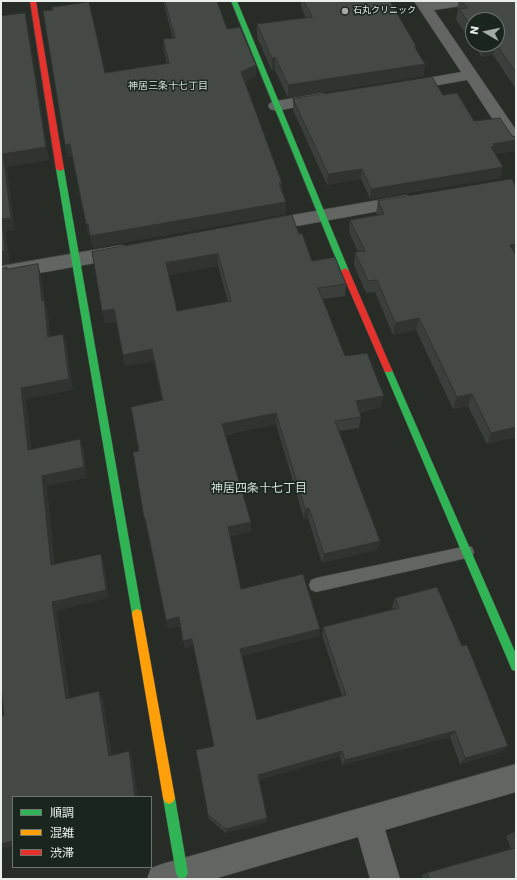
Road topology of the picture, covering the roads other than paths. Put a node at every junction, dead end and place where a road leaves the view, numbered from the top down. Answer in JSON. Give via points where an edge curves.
{"nodes":[{"id":1,"x":33,"y":1,"type":"edge"},
{"id":2,"x":234,"y":1,"type":"edge"},
{"id":3,"x":468,"y":1,"type":"edge"},
{"id":4,"x":423,"y":4,"type":"edge"},
{"id":5,"x":471,"y":75,"type":"junction"},
{"id":6,"x":393,"y":87,"type":"edge"},
{"id":7,"x":338,"y":96,"type":"edge"},
{"id":8,"x":276,"y":106,"type":"junction"},
{"id":9,"x":516,"y":142,"type":"edge"},
{"id":10,"x":422,"y":198,"type":"edge"},
{"id":11,"x":321,"y":215,"type":"junction"},
{"id":12,"x":244,"y":229,"type":"edge"},
{"id":13,"x":136,"y":249,"type":"edge"},
{"id":14,"x":75,"y":261,"type":"junction"},
{"id":15,"x":1,"y":273,"type":"edge"},
{"id":16,"x":466,"y":552,"type":"junction"},
{"id":17,"x":316,"y":585,"type":"dead end"},
{"id":18,"x":516,"y":666,"type":"edge"},
{"id":19,"x":516,"y":778,"type":"edge"},
{"id":20,"x":368,"y":820,"type":"junction"},
{"id":21,"x":172,"y":876,"type":"edge"},
{"id":22,"x":385,"y":879,"type":"edge"}],
"edges":[{"from":1,"to":14,"type":"street"},
{"from":2,"to":8,"type":"street"},
{"from":3,"to":4,"type":"street"},
{"from":4,"to":5,"type":"street"},
{"from":5,"to":6,"type":"street"},
{"from":5,"to":9,"type":"street"},
{"from":7,"to":8,"type":"street"},
{"from":8,"to":11,"type":"street"},
{"from":10,"to":11,"type":"street"},
{"from":11,"to":12,"type":"street"},
{"from":11,"to":16,"type":"street"},
{"from":13,"to":14,"type":"street"},
{"from":14,"to":15,"type":"street"},
{"from":14,"to":21,"type":"street"},
{"from":16,"to":17,"type":"lane"},
{"from":16,"to":18,"type":"street"},
{"from":19,"to":20,"type":"street"},
{"from":20,"to":21,"type":"street"},
{"from":20,"to":22,"type":"street"}]}
